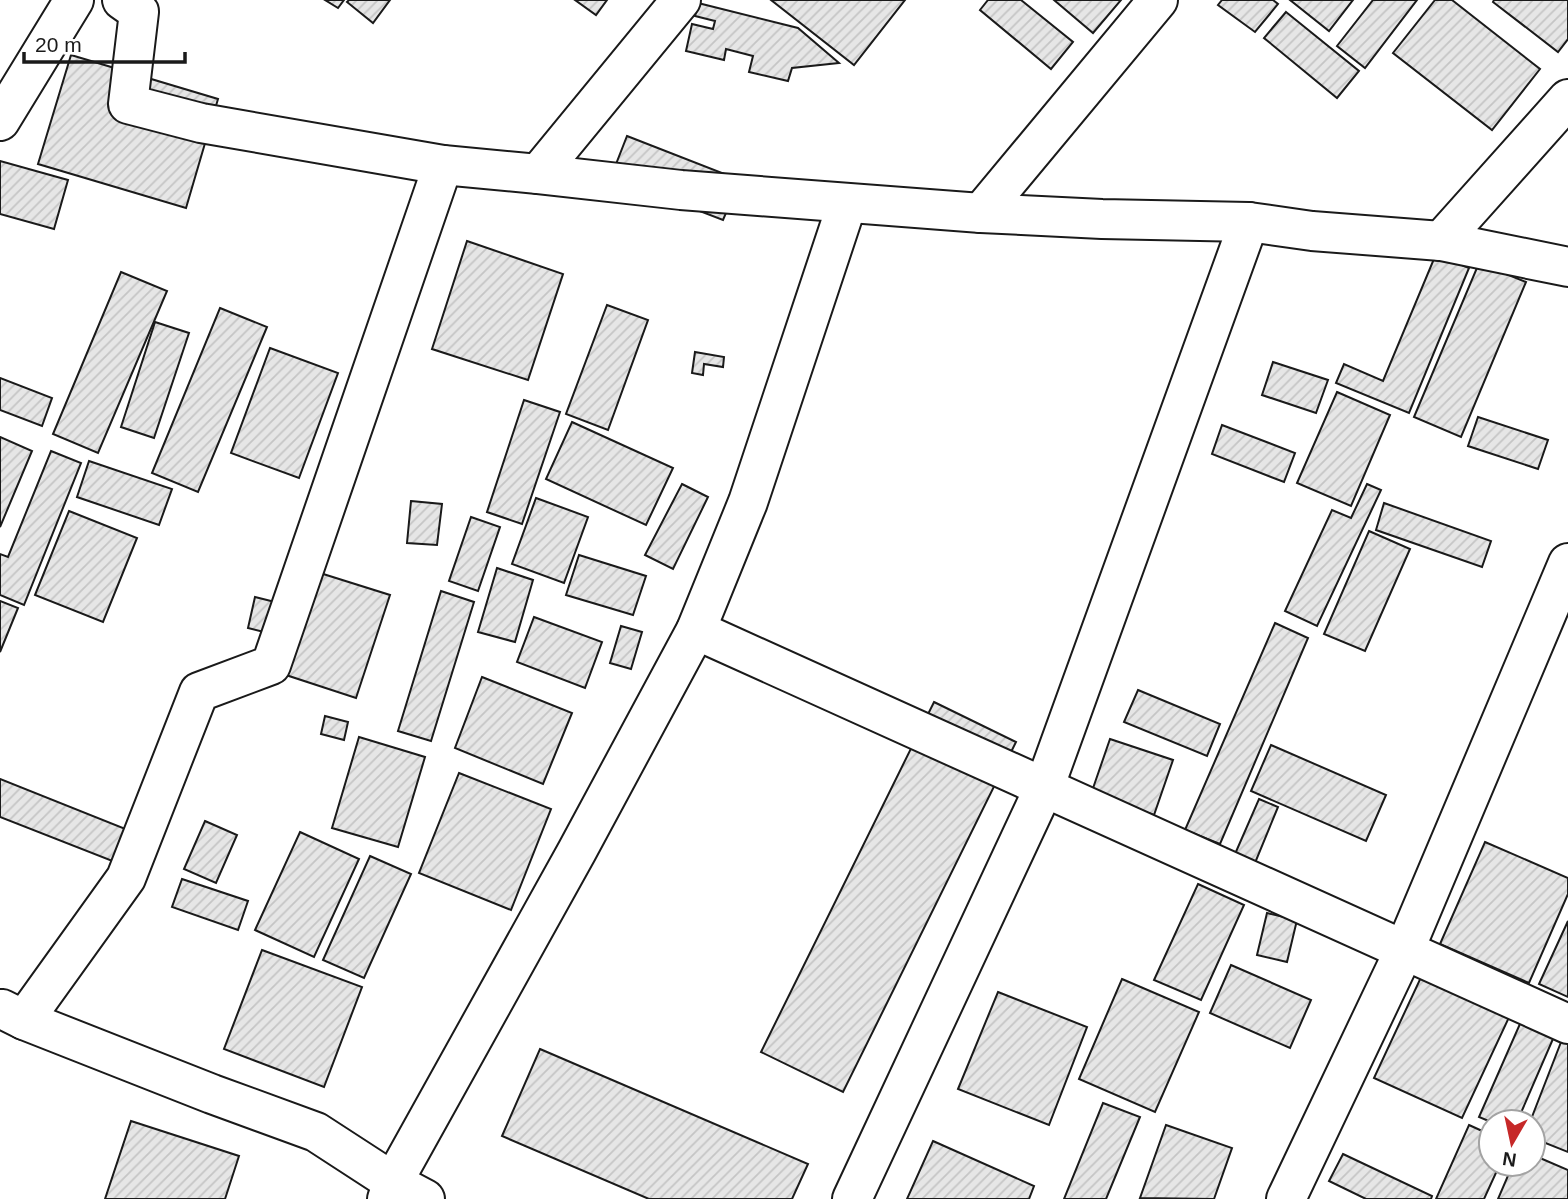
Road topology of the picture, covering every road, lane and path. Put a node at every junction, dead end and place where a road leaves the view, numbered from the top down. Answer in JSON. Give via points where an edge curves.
{"nodes":[{"id":1,"x":74,"y":0,"type":"edge"},
{"id":2,"x":122,"y":0,"type":"edge"},
{"id":3,"x":681,"y":0,"type":"edge"},
{"id":4,"x":1158,"y":0,"type":"edge"},
{"id":5,"x":1568,"y":99,"type":"edge"},
{"id":6,"x":0,"y":121,"type":"edge"},
{"id":7,"x":443,"y":165,"type":"junction"},
{"id":8,"x":538,"y":174,"type":"junction"},
{"id":9,"x":846,"y":204,"type":"junction"},
{"id":10,"x":981,"y":213,"type":"junction"},
{"id":11,"x":1249,"y":222,"type":"junction"},
{"id":12,"x":1441,"y":241,"type":"junction"},
{"id":13,"x":1568,"y":267,"type":"edge"},
{"id":14,"x":1568,"y":563,"type":"edge"},
{"id":15,"x":696,"y":631,"type":"junction"},
{"id":16,"x":1044,"y":788,"type":"junction"},
{"id":17,"x":1404,"y":951,"type":"junction"},
{"id":18,"x":12,"y":1014,"type":"edge"},
{"id":19,"x":1568,"y":1024,"type":"edge"},
{"id":20,"x":402,"y":1193,"type":"edge"},
{"id":21,"x":852,"y":1199,"type":"edge"},
{"id":22,"x":1286,"y":1199,"type":"edge"}],
"edges":[{"from":1,"to":6,"type":"street"},
{"from":2,"to":7,"type":"street","via":[[139,12],[128,104],[201,123]]},
{"from":3,"to":8,"type":"street"},
{"from":4,"to":10,"type":"street"},
{"from":5,"to":12,"type":"street"},
{"from":7,"to":8,"type":"street"},
{"from":7,"to":18,"type":"street","via":[[271,664],[199,692],[127,878]]},
{"from":8,"to":9,"type":"street"},
{"from":9,"to":10,"type":"street"},
{"from":9,"to":15,"type":"street","via":[[748,502]]},
{"from":10,"to":11,"type":"street"},
{"from":11,"to":12,"type":"street"},
{"from":11,"to":16,"type":"street"},
{"from":12,"to":13,"type":"street"},
{"from":14,"to":17,"type":"street"},
{"from":15,"to":16,"type":"street"},
{"from":15,"to":20,"type":"street"},
{"from":16,"to":17,"type":"street"},
{"from":16,"to":21,"type":"street"},
{"from":17,"to":19,"type":"street"},
{"from":17,"to":22,"type":"street"},
{"from":18,"to":20,"type":"street","via":[[316,1132]]}]}
